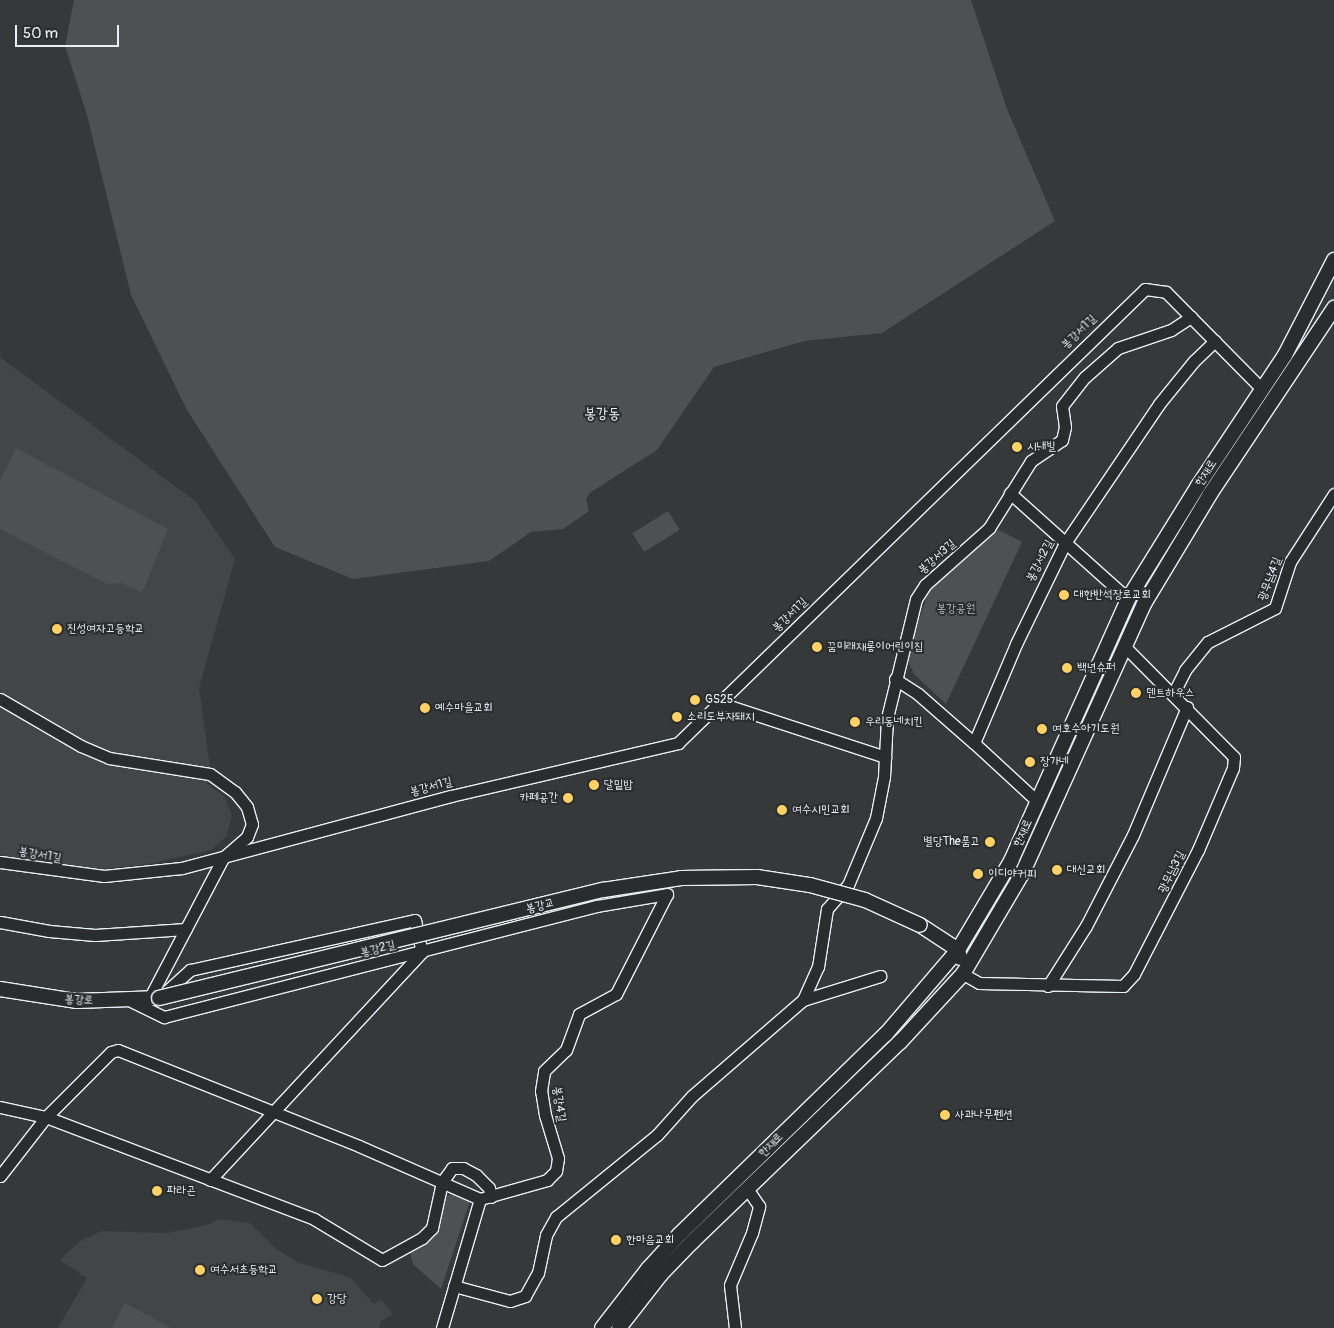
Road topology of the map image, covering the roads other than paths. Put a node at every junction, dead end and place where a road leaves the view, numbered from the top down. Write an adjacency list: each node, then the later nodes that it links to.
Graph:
1 (1334, 260): 5 (street, 한재로)
2 (1334, 308): 10 (street, 한재로)
3 (1191, 317): 4 (street, 봉강서1길); 6 (street, 봉강서3길); 14 (street, 봉강서1길)
4 (1215, 341): 5 (street, 봉강서1길); 8 (street, 봉강서2길)
5 (1262, 389): 9 (street, 한재로)
6 (1010, 493): 8 (street); 11 (street, 봉강서3길)
7 (1334, 494): 12 (street, 광무남4길)
8 (1065, 542): 9 (street); 16 (street, 봉강서2길)
9 (1128, 599): 18 (street, 한재로)
10 (1124, 646): 12 (street, 광무남3길); 25 (street, 한재로)
11 (895, 679): 16 (street); 17 (street, 봉강서3길)
12 (1174, 694): 15 (street, 광무남3길)
13 (0, 699): 19 (street)
14 (720, 703): 17 (street); 19 (street, 봉강서1길)
15 (1187, 708): 27 (street); 27 (street, 광무남3길)
16 (974, 743): 18 (street)
17 (885, 757): 30 (street, 봉강서3길)
18 (1038, 802): 23 (street, 한재로)
19 (223, 858): 20 (street, 봉강서1길); 22 (street)
20 (0, 862)
21 (0, 922): 22 (street)
22 (186, 928): 29 (street)
23 (958, 950): 25 (street); 29 (street, 봉강교, bridge); 42 (street, 한재로)
24 (422, 952): 29 (street); 31 (street, 봉강2길); 33 (street, 봉강2길); 39 (street, 봉강4길)
25 (962, 974): 27 (street, 광무남3길); 38 (street, 한재로)
26 (880, 976): 30 (street)
27 (1048, 986)
28 (0, 989): 31 (street, 봉강로)
29 (154, 998): 31 (street, 봉강로)
30 (803, 1000): 40 (street)
31 (131, 1001)
32 (0, 1106): 34 (street)
33 (274, 1113): 34 (street); 36 (street, 봉강2길); 37 (street)
34 (46, 1117): 35 (street); 36 (street)
35 (0, 1176)
36 (210, 1180): 37 (street)
37 (442, 1182): 39 (street); 39 (street)
38 (747, 1188): 43 (street, 한재로); 44 (street)
39 (485, 1198): 40 (street)
40 (454, 1286): 41 (street)
41 (442, 1328)
42 (602, 1328)
43 (619, 1328)
44 (735, 1328)

